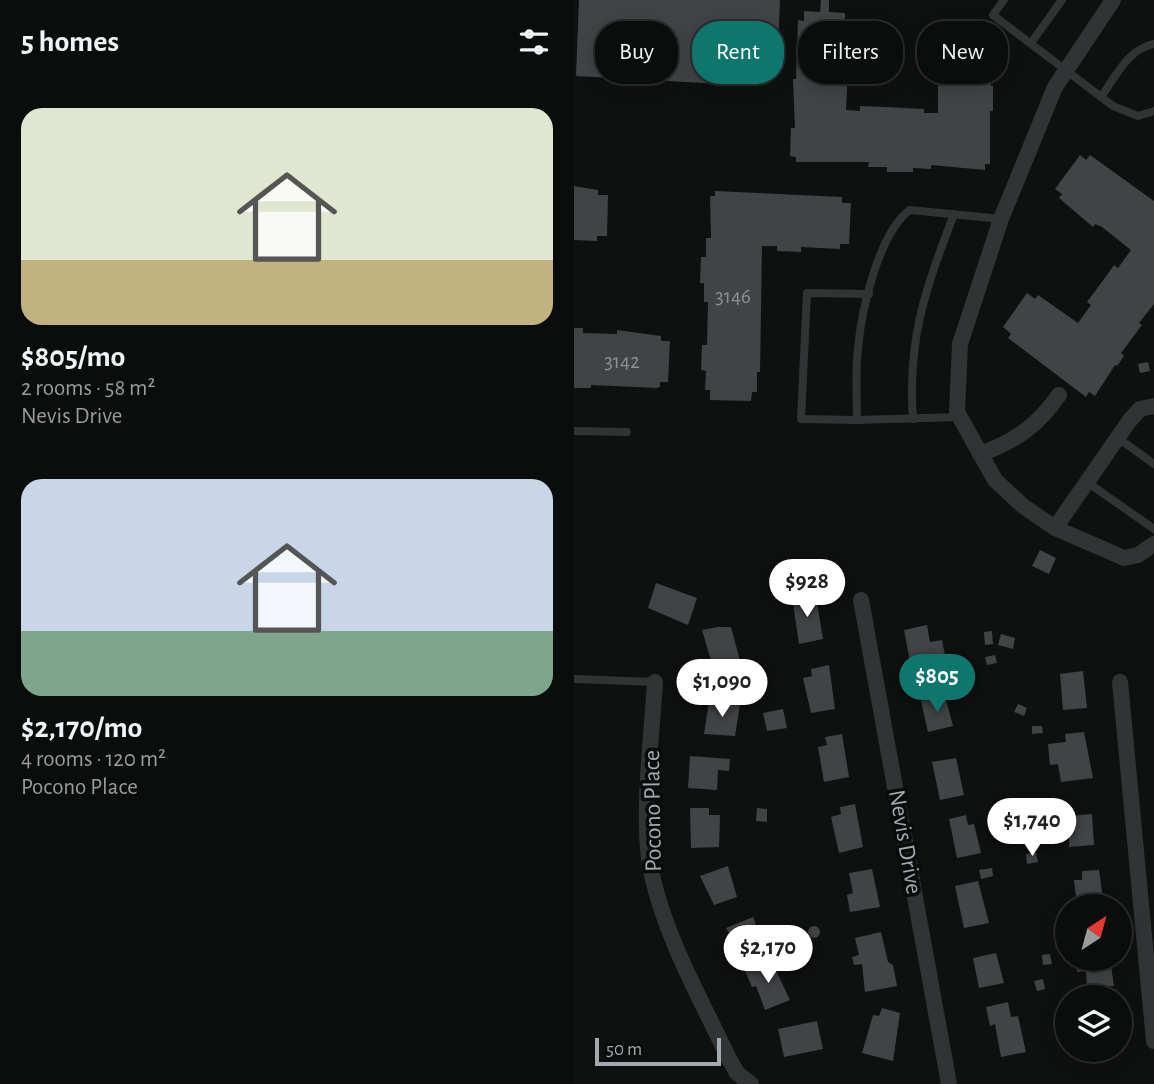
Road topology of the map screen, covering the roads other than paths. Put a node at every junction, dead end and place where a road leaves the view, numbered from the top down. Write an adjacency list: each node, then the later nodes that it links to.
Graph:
1 (1004, 0): 4 (lane)
2 (1062, 0): 4 (lane)
3 (1113, 0): 6 (street)
4 (1031, 43): 6 (lane)
5 (1154, 44): 7 (lane)
6 (1065, 69): 7 (lane); 10 (street)
7 (1101, 97): 8 (lane)
8 (1154, 111)
9 (954, 214): 10 (lane); 11 (lane); 15 (lane)
10 (1000, 219): 14 (street)
11 (869, 294): 16 (lane); 16 (lane)
12 (1059, 395): 20 (street)
13 (1154, 406): 19 (street)
14 (960, 417): 15 (lane); 20 (street)
15 (913, 419): 16 (lane)
16 (857, 420)
17 (574, 430): 18 (lane)
18 (627, 432)
19 (1118, 438): 21 (lane); 22 (street)
20 (979, 454): 23 (street)
21 (1154, 464)
22 (1087, 482): 23 (street); 24 (lane)
23 (1055, 528): 25 (street)
24 (1154, 529)
25 (1154, 544)
26 (861, 600): 32 (street, Nevis Drive)
27 (574, 679): 28 (lane)
28 (655, 682): 31 (street, Pocono Place)
29 (1120, 682): 30 (street)
30 (1154, 1041)
31 (751, 1084)
32 (950, 1084)

